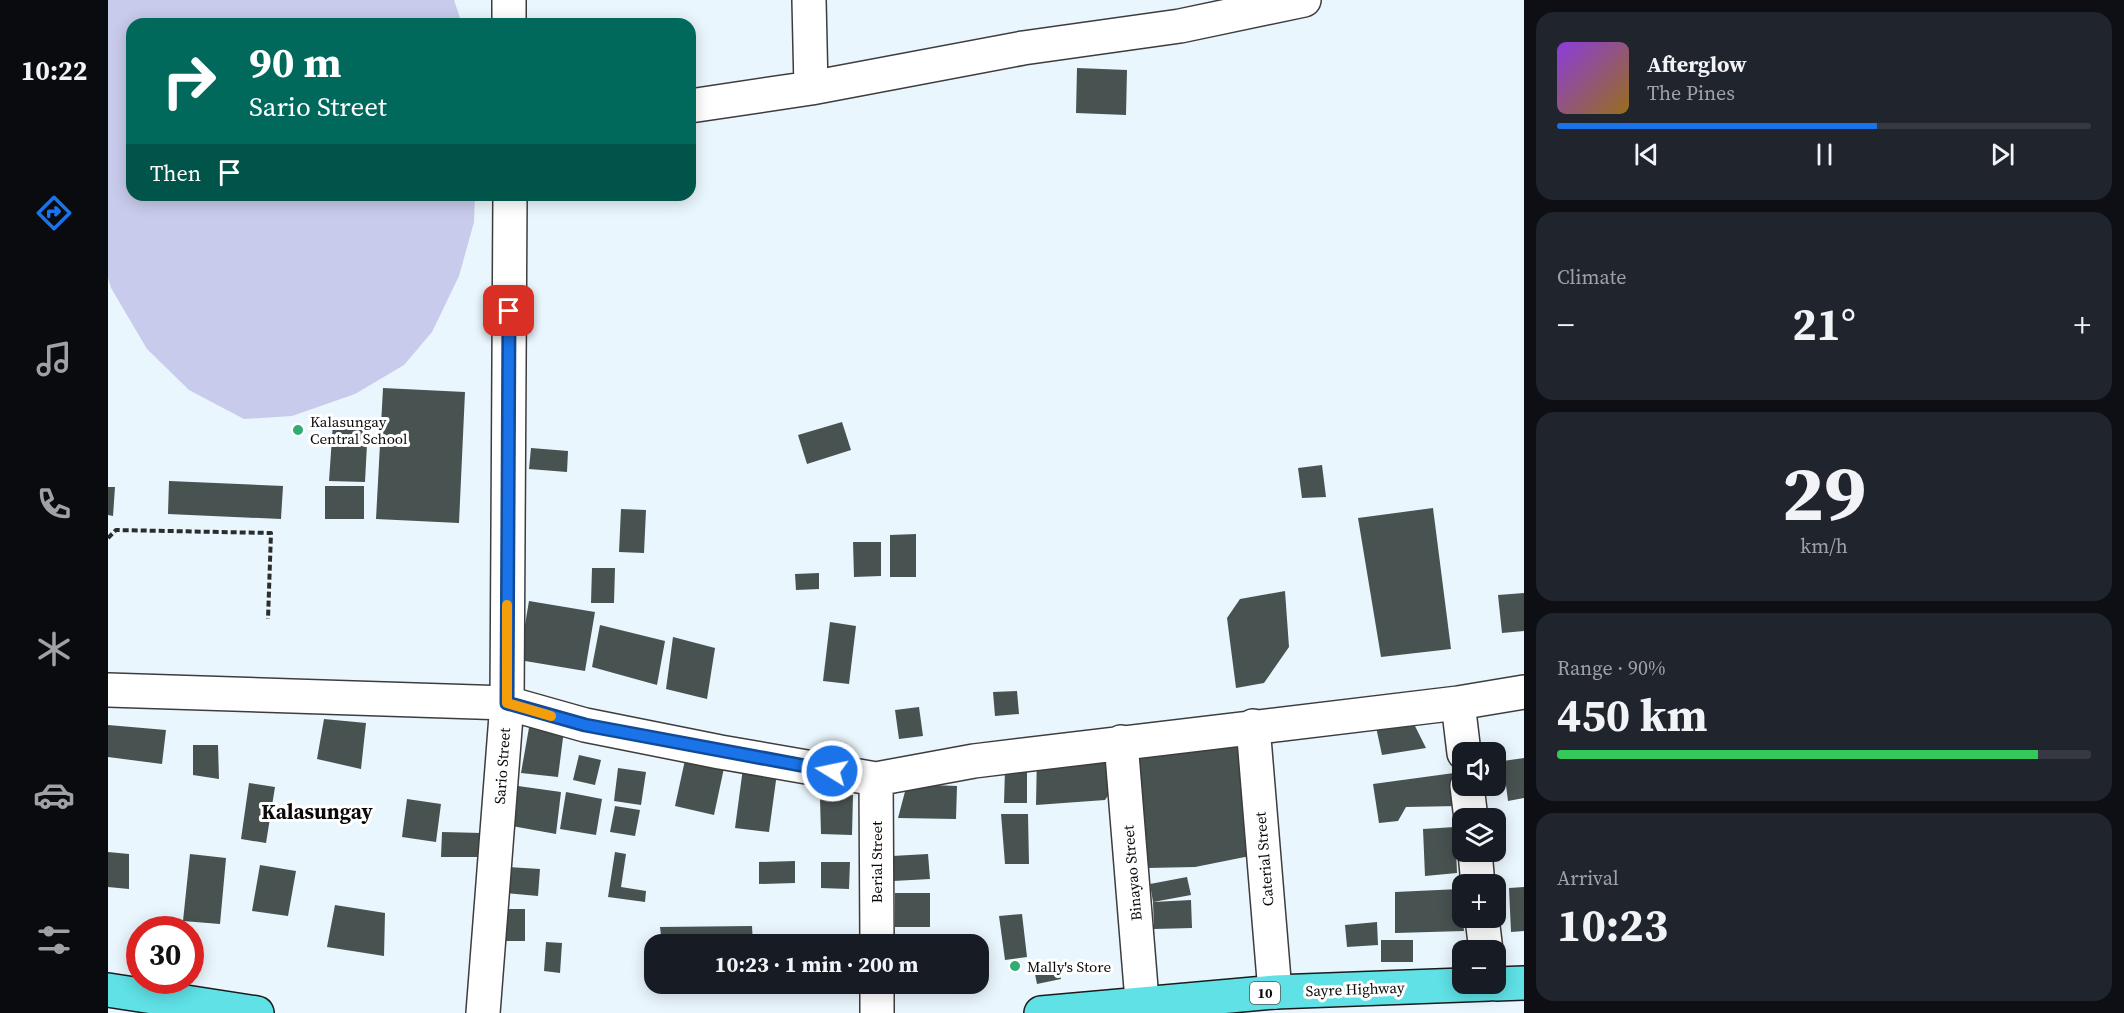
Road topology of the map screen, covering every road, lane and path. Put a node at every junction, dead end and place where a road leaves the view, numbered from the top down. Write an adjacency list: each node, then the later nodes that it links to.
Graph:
1 (509, 0): 4 (street)
2 (809, 0): 5 (street)
3 (1304, 0): 5 (street)
4 (509, 18)
5 (811, 88): 6 (street)
6 (696, 105)
7 (510, 201): 14 (street, Sario Street)
8 (108, 530): 9 (path)
9 (116, 530): 10 (path); 11 (path)
10 (108, 538)
11 (268, 619)
12 (108, 690): 14 (street)
13 (1524, 692): 15 (street)
14 (507, 703): 19 (street); 29 (street, Sario Street)
15 (1458, 703): 16 (street); 18 (street)
16 (1253, 726): 17 (street); 25 (street, Caterial Street)
17 (1121, 742): 19 (street); 27 (street, Binayao Street)
18 (1463, 742)
19 (876, 779): 20 (street, Berial Street)
20 (876, 934)
21 (1524, 982): 22 (highway)
22 (1506, 983)
23 (1452, 985): 25 (highway, Sayre Highway / 10)
24 (108, 990): 28 (highway)
25 (1275, 992): 27 (highway, Sayre Highway / 10)
26 (877, 994): 30 (street)
27 (1143, 1009): 31 (highway, Sayre Highway / 10)
28 (257, 1013)
29 (483, 1013)
30 (877, 1013)
31 (1041, 1013)

